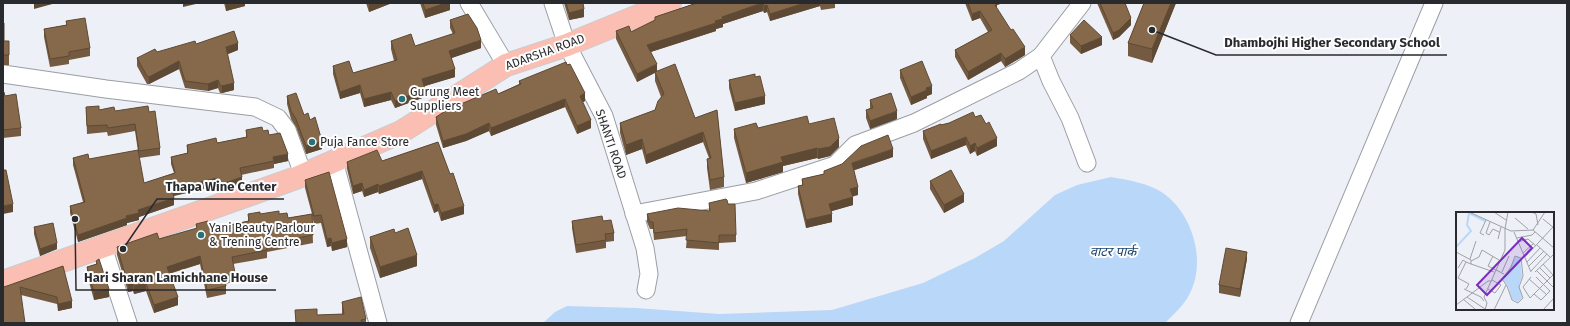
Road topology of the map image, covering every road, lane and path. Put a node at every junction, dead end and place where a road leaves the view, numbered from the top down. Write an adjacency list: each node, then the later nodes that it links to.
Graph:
1 (469, 3): 8 (street)
2 (553, 3): 6 (street, SHANTI ROAD)
3 (670, 3): 6 (main road, ADARSHA ROAD)
4 (1082, 3): 7 (street)
5 (1434, 3): 19 (street)
6 (567, 45): 8 (main road, ADARSHA ROAD); 13 (street, SHANTI ROAD)
7 (1041, 56): 11 (street); 13 (street)
8 (506, 65): 10 (main road, ADARSHA ROAD)
9 (3, 74): 12 (street)
10 (334, 161): 12 (main road, ADARSHA ROAD); 18 (street)
11 (1087, 163)
12 (303, 174): 14 (main road, ADARSHA ROAD)
13 (634, 214): 16 (street, SHANTI ROAD)
14 (103, 247): 15 (main road, ADARSHA ROAD); 17 (street)
15 (3, 282)
16 (646, 290)
17 (128, 323)
18 (378, 323)
19 (1299, 323)

